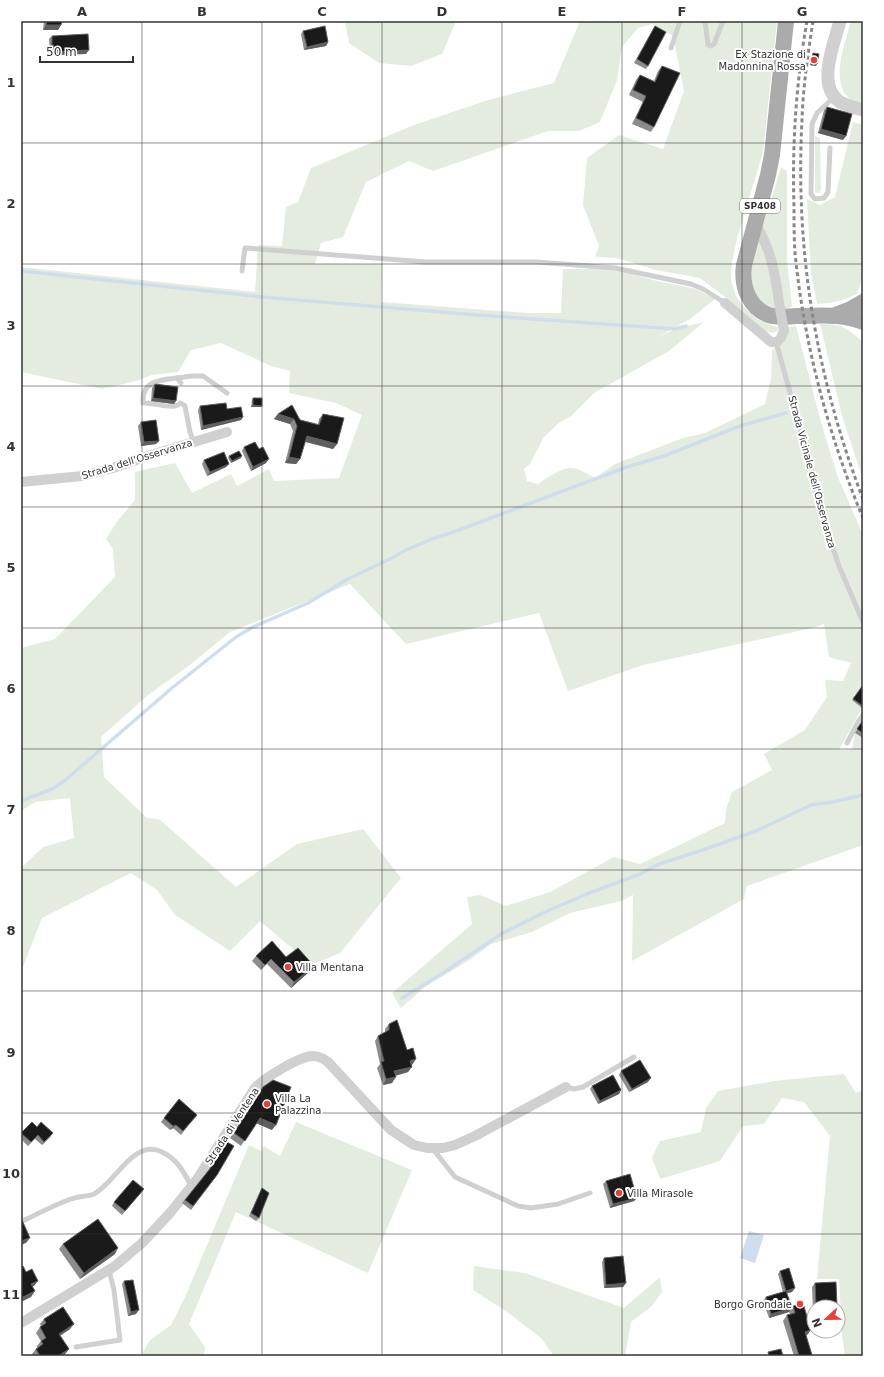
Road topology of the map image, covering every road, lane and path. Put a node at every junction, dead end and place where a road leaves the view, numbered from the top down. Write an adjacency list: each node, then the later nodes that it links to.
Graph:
1 (680, 21): 6 (lane)
2 (705, 21): 3 (lane)
3 (723, 21)
4 (786, 21): 10 (main road, SP408)
5 (840, 21): 7 (street)
6 (672, 48)
7 (834, 97): 8 (street); 9 (lane)
8 (863, 110)
9 (830, 148)
10 (755, 223): 14 (main road, SP408); 16 (street, bridge)
11 (242, 271): 13 (lane)
12 (863, 302): 14 (main road)
13 (725, 303): 16 (street)
14 (833, 316): 15 (main road)
15 (863, 322)
16 (776, 342): 23 (lane, Strada Vicinale dell'Osservanza)
17 (177, 378): 18 (lane); 19 (lane); 21 (lane)
18 (181, 384)
19 (227, 393)
20 (227, 432): 21 (street, Strada dell'Osservanza)
21 (194, 442): 22 (street, Strada dell'Osservanza)
22 (21, 482)
23 (863, 622)
24 (863, 715): 25 (lane)
25 (847, 743)
26 (634, 1057): 27 (lane)
27 (566, 1087): 28 (street, Strada di Ventena)
28 (433, 1149): 29 (street, Strada di Ventena); 30 (lane)
29 (191, 1186): 31 (lane); 32 (street, Strada di Ventena)
30 (590, 1193)
31 (21, 1222)
32 (109, 1270): 33 (street, Strada di Ventena); 34 (lane)
33 (21, 1323)
34 (76, 1347)

